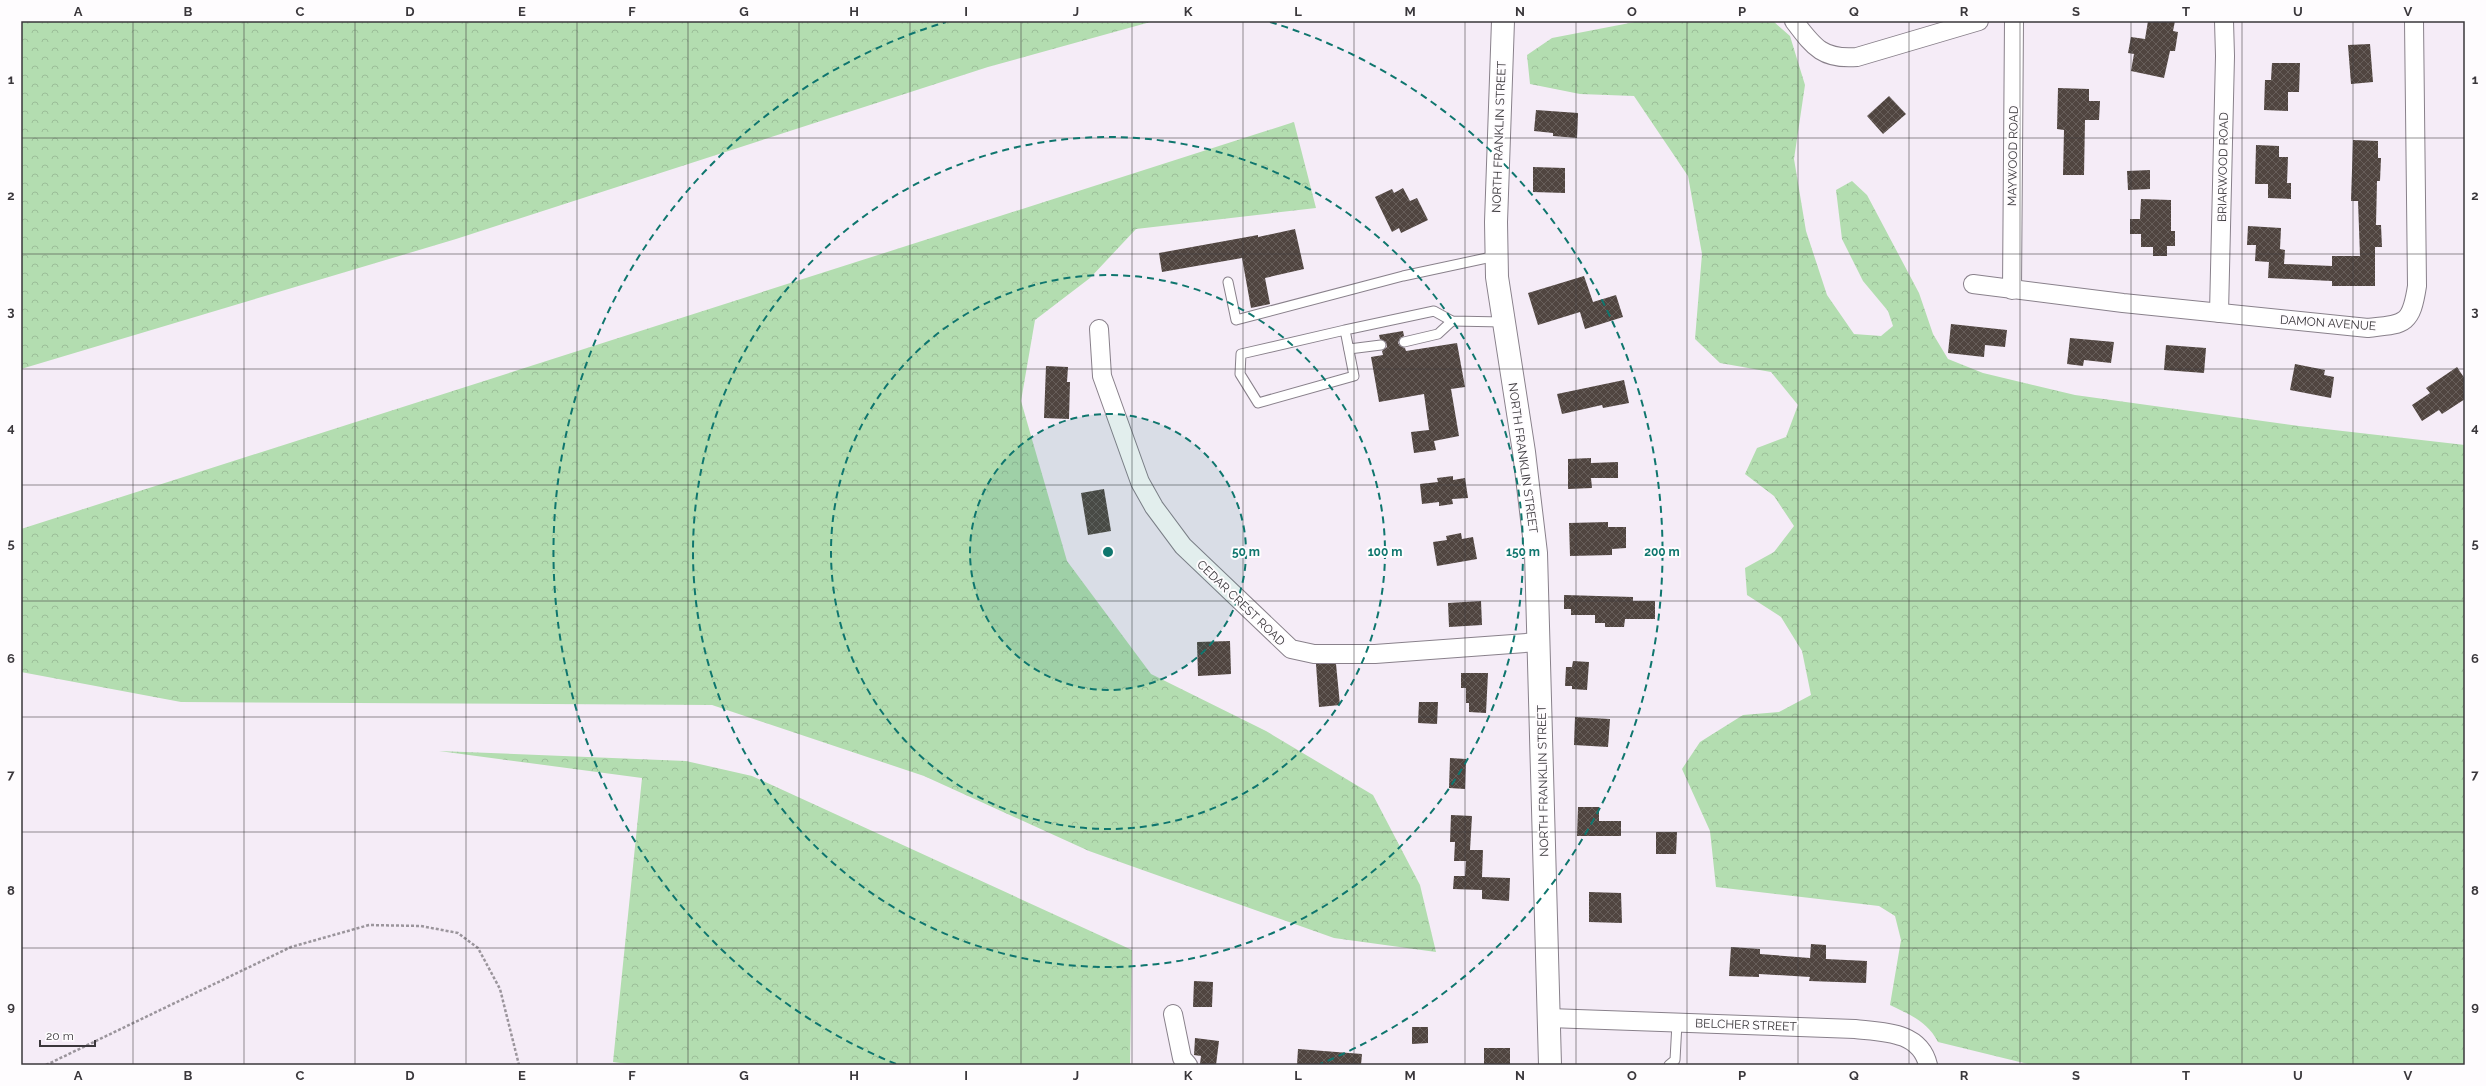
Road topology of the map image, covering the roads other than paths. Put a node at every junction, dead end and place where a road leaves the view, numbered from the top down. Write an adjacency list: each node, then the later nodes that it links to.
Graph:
1 (1503, 21): 7 (main road, NORTH FRANKLIN STREET)
2 (1794, 21): 3 (street)
3 (1979, 21)
4 (2014, 21): 10 (street, MAYWOOD ROAD)
5 (2224, 21): 11 (street, BRIARWOOD ROAD)
6 (2414, 21): 11 (street, DAMON AVENUE)
7 (1496, 256): 8 (lane); 13 (main road, NORTH FRANKLIN STREET)
8 (1228, 282)
9 (1973, 284): 10 (street, DAMON AVENUE)
10 (2012, 290): 11 (street, DAMON AVENUE)
11 (2219, 313)
12 (1452, 321): 13 (lane); 15 (lane); 16 (lane)
13 (1503, 322): 19 (main road, NORTH FRANKLIN STREET)
14 (1099, 329): 19 (street, CEDAR CREST ROAD)
15 (1345, 330): 18 (lane); 18 (lane)
16 (1404, 342)
17 (1381, 345): 18 (lane)
18 (1348, 348)
19 (1539, 642): 21 (main road, NORTH FRANKLIN STREET)
20 (1172, 1014): 23 (street)
21 (1549, 1018): 22 (street, BELCHER STREET); 24 (main road, NORTH FRANKLIN STREET)
22 (1677, 1023): 25 (lane); 26 (street, BELCHER STREET)
23 (1188, 1065)
24 (1550, 1065)
25 (1669, 1065)
26 (1928, 1065)

